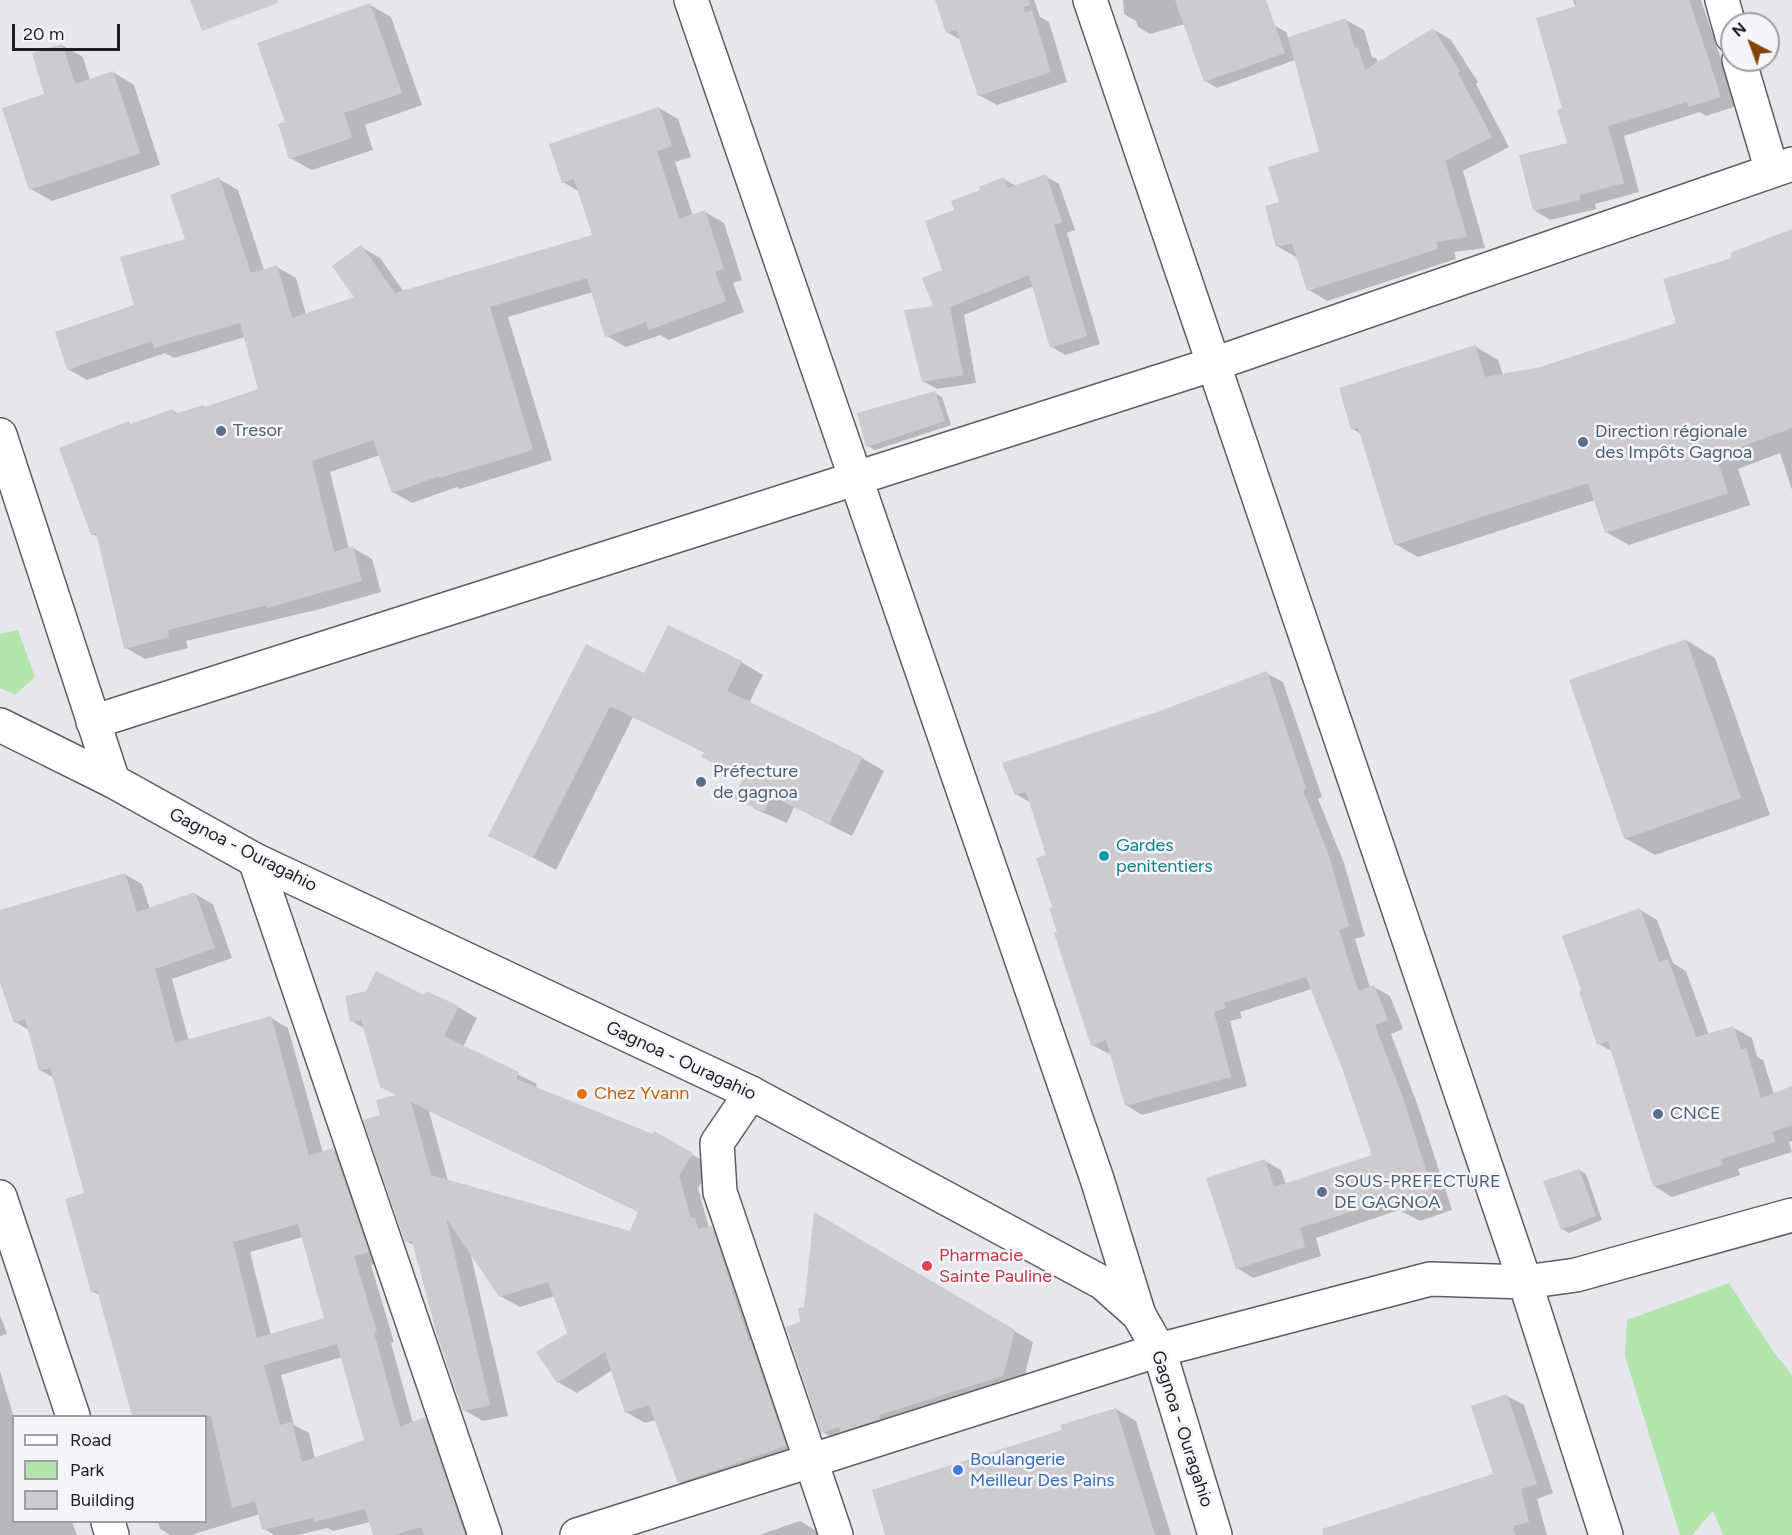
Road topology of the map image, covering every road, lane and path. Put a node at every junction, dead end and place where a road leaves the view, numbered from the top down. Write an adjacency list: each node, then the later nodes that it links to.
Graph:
1 (691, 0): 7 (street)
2 (1090, 0): 5 (street)
3 (1744, 72): 4 (street)
4 (1782, 168): 5 (street)
5 (1214, 364): 7 (street); 15 (street)
6 (0, 435): 8 (street)
7 (857, 478): 8 (street); 16 (street)
8 (93, 722): 10 (street)
9 (0, 725): 10 (street, Gagnoa - Ouragahio)
10 (113, 781): 11 (street, Gagnoa - Ouragahio)
11 (255, 860): 12 (street, Gagnoa - Ouragahio); 20 (street)
12 (751, 1093): 16 (street, Gagnoa - Ouragahio); 19 (street)
13 (0, 1197): 18 (street)
14 (1792, 1215): 15 (street)
15 (1525, 1282): 17 (street); 24 (street)
16 (1139, 1315): 17 (street, Gagnoa - Ouragahio)
17 (1159, 1350): 19 (street); 23 (street, Gagnoa - Ouragahio)
18 (73, 1415)
19 (811, 1461): 21 (street); 22 (street)
20 (485, 1535)
21 (577, 1535)
22 (836, 1535)
23 (1215, 1535)
24 (1606, 1535)

